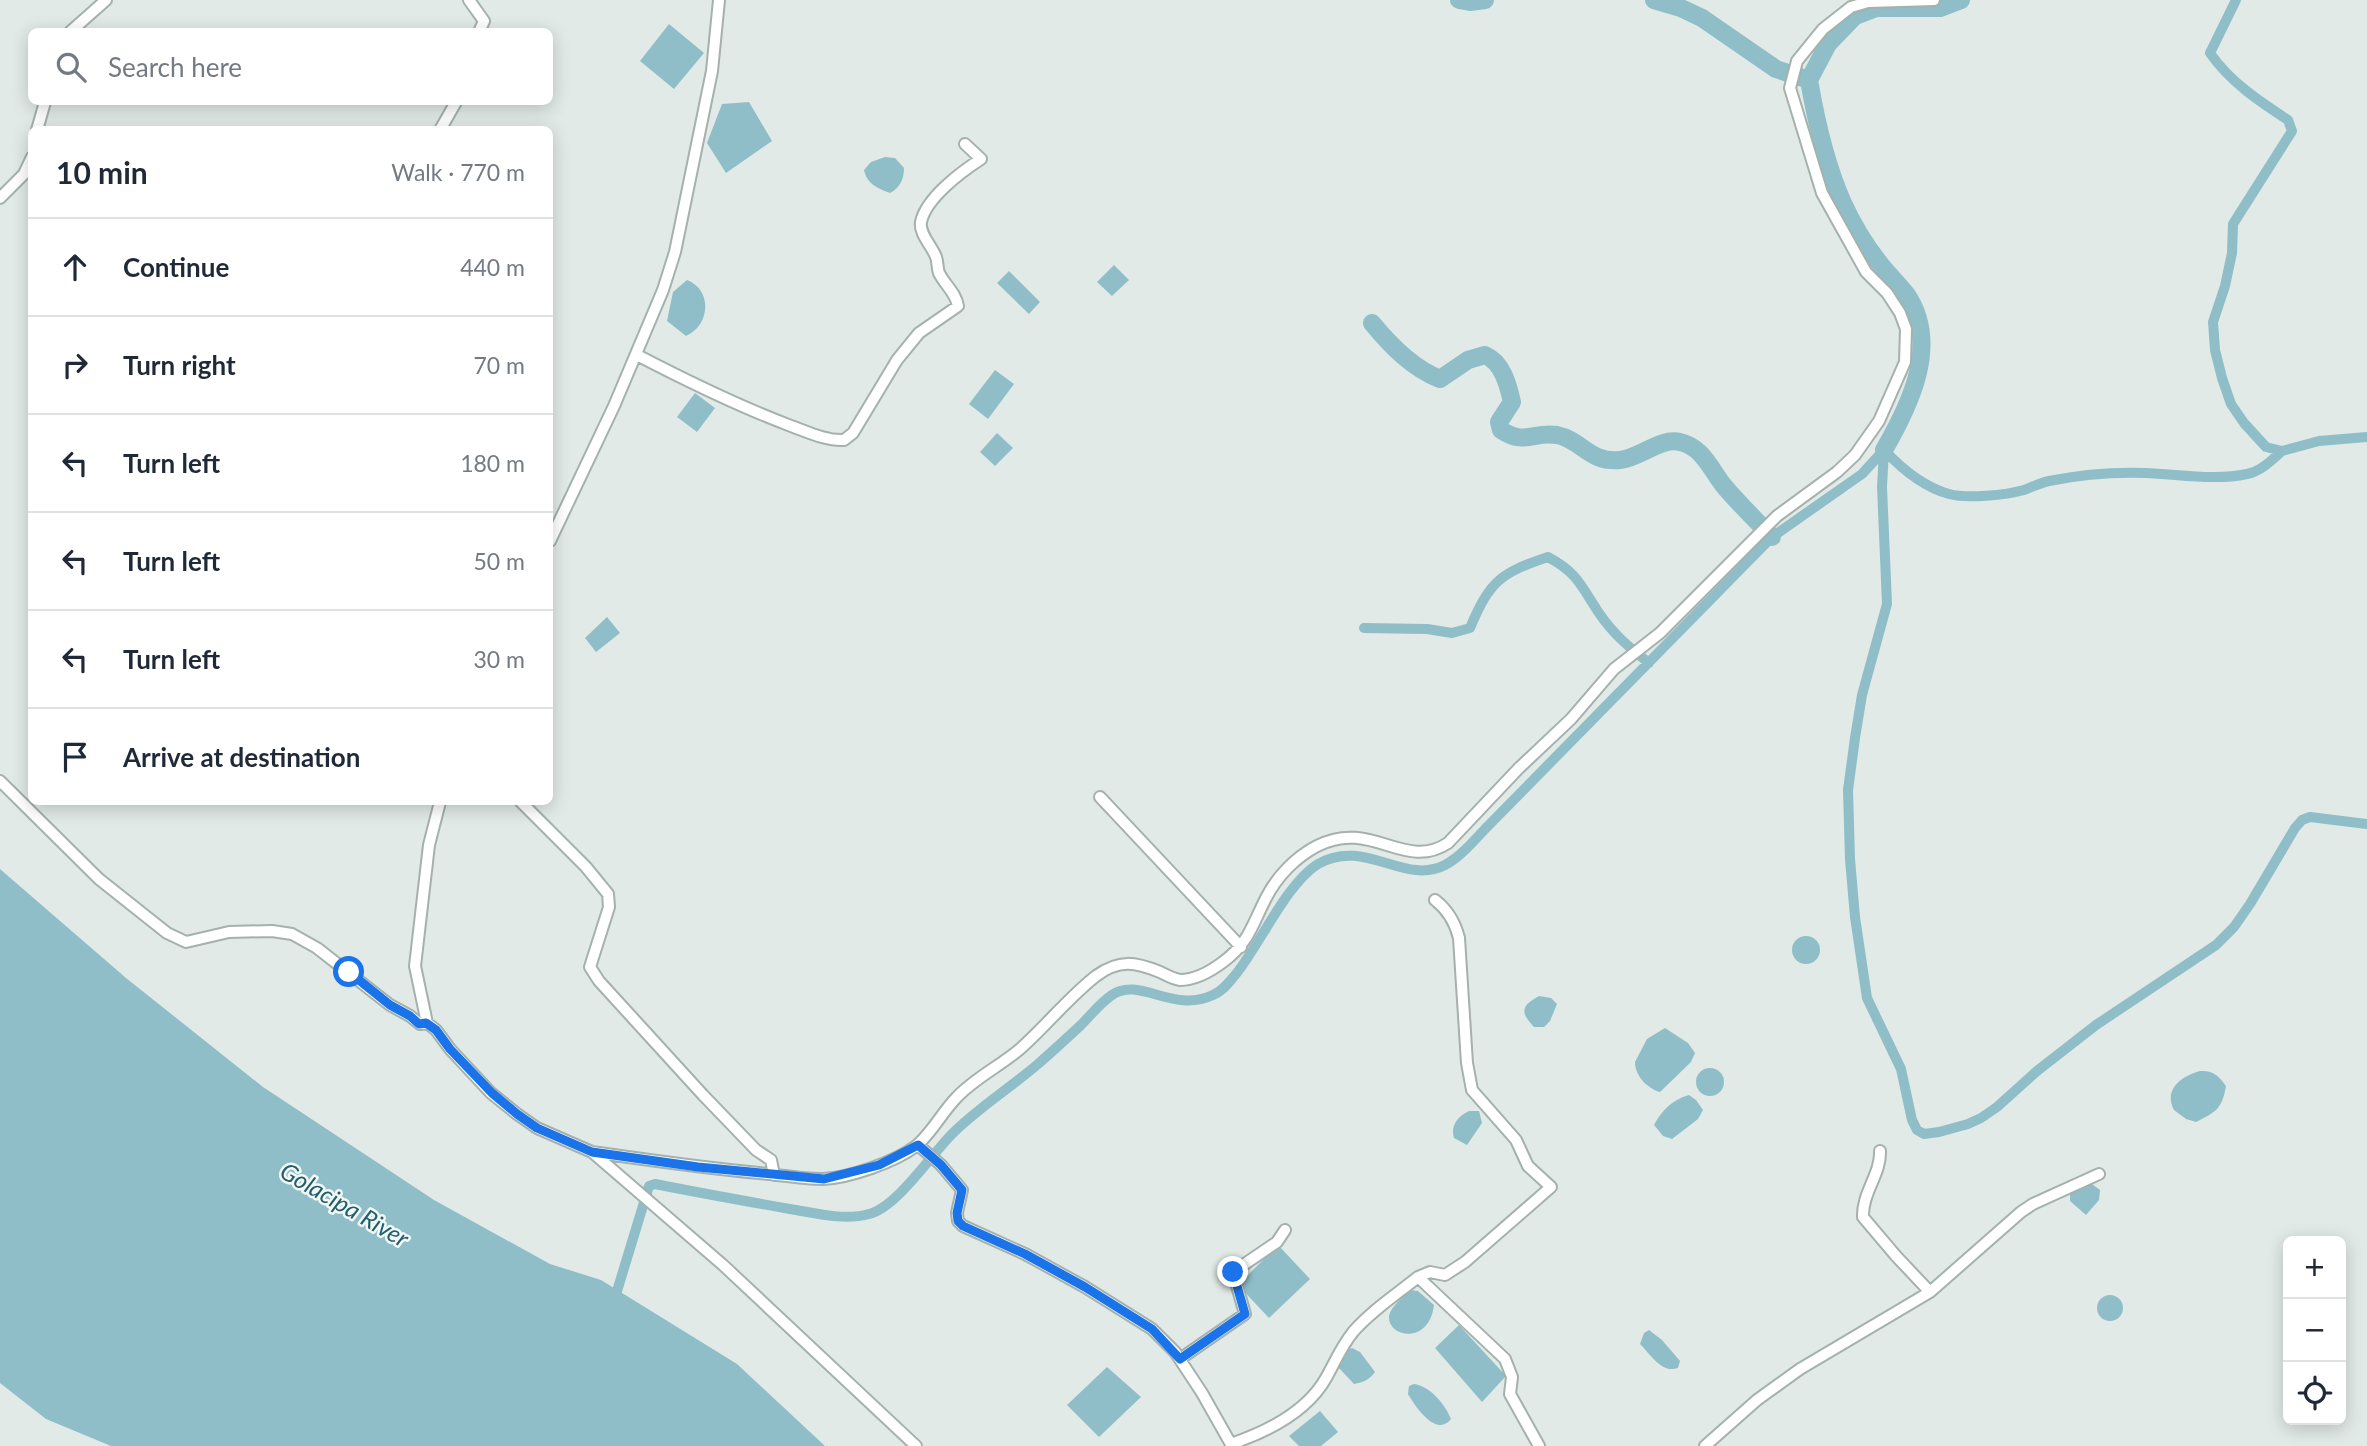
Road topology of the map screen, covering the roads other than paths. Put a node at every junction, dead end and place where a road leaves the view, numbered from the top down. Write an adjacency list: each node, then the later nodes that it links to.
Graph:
1 (106, 0): 5 (street)
2 (469, 0): 6 (street)
3 (719, 0): 14 (street)
4 (1934, 0): 21 (street)
5 (74, 28)
6 (481, 28)
7 (44, 105): 9 (street)
8 (454, 105): 10 (street)
9 (38, 126)
10 (442, 126)
11 (965, 144): 14 (street)
12 (28, 166): 13 (street)
13 (0, 198)
14 (637, 355): 15 (street)
15 (553, 535)
16 (0, 780): 22 (street)
17 (1100, 797): 21 (street)
18 (439, 805): 22 (street)
19 (524, 805): 26 (street)
20 (1435, 900): 29 (street)
21 (1241, 947): 23 (street)
22 (426, 1023): 25 (street)
23 (918, 1145): 26 (street); 31 (street)
24 (1880, 1151): 30 (street)
25 (592, 1152): 26 (street); 33 (street)
26 (774, 1174)
27 (2099, 1174): 30 (street)
28 (1285, 1230): 31 (street)
29 (1418, 1277): 32 (street); 34 (street)
30 (1930, 1292): 35 (street)
31 (1180, 1359): 32 (street)
32 (1231, 1445)
33 (916, 1446)
34 (1539, 1446)
35 (1704, 1446)

